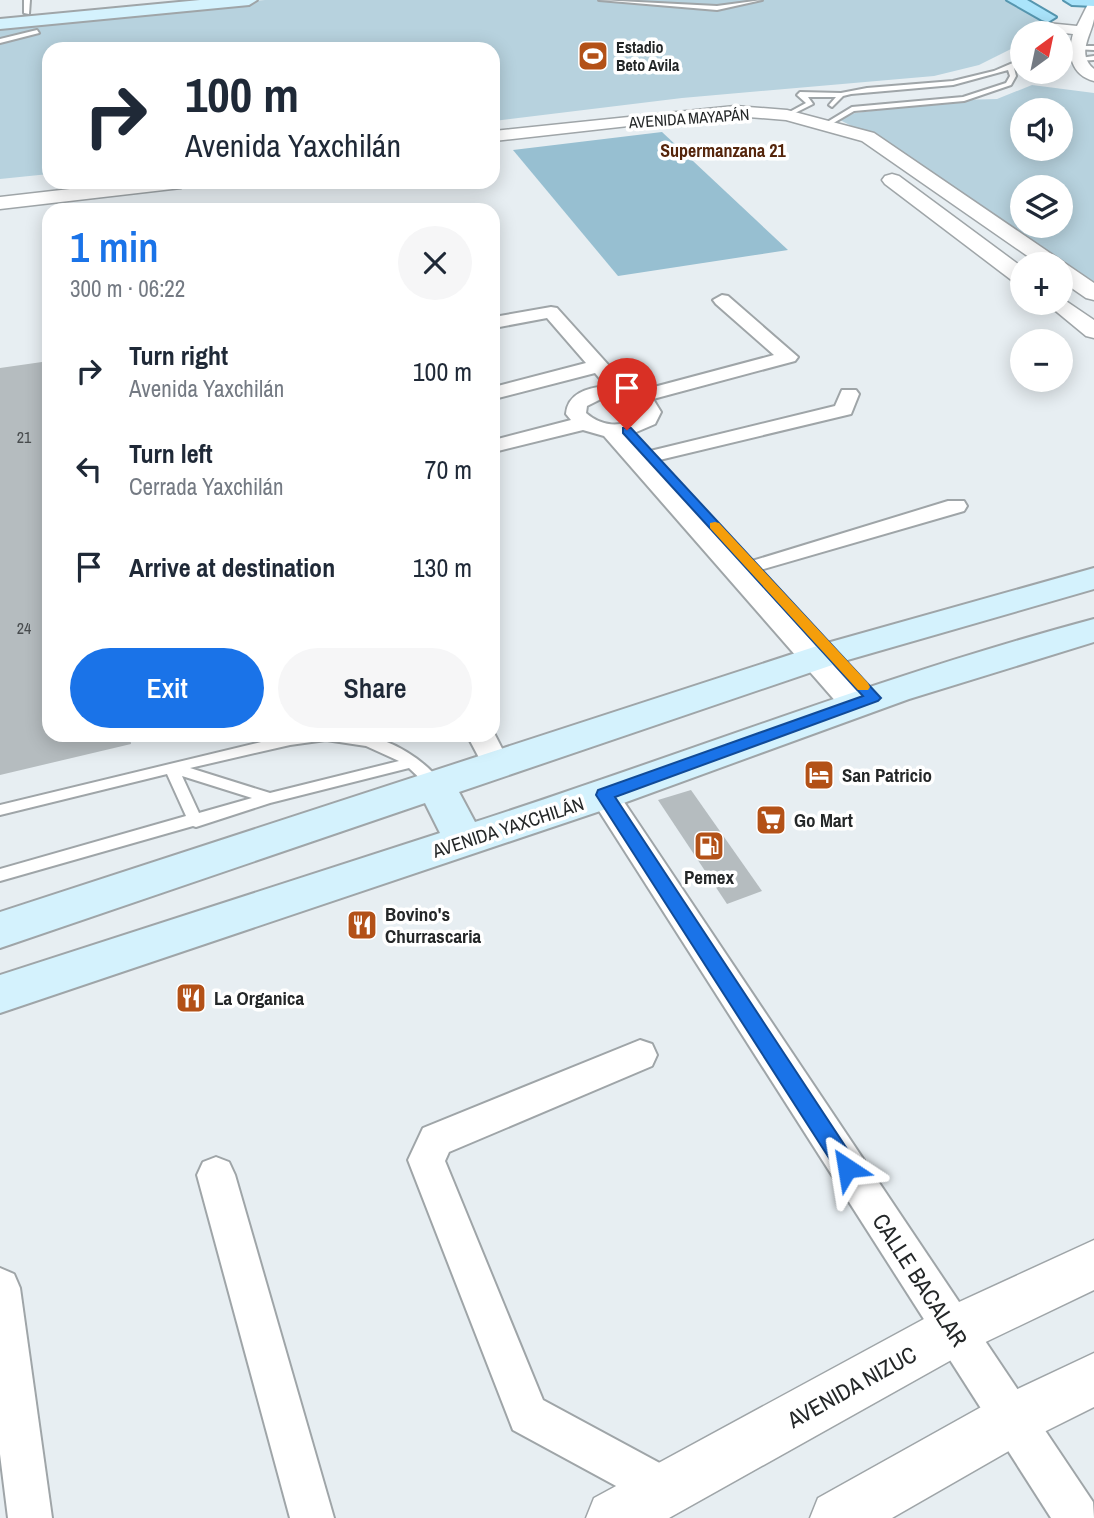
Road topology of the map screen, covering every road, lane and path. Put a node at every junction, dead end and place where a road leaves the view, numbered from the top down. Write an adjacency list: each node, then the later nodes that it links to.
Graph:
1 (171, 0): 9 (main road)
2 (249, 0): 13 (main road)
3 (602, 0): 4 (lane)
4 (759, 0)
5 (1015, 0): 11 (main road)
6 (1051, 0): 12 (street)
7 (1072, 0): 8 (main road)
8 (1094, 3): 15 (street)
9 (27, 7): 10 (main road)
10 (0, 16)
11 (1041, 21)
12 (1048, 21)
13 (0, 24)
14 (1073, 30): 15 (street)
15 (1082, 31): 19 (street)
16 (0, 34): 17 (lane)
17 (0, 41)
18 (1094, 48): 19 (lane)
19 (1076, 54): 21 (street)
20 (1010, 68): 27 (lane)
21 (1092, 70)
22 (1073, 81): 25 (street)
23 (1010, 82): 30 (lane)
24 (800, 86): 26 (lane)
25 (1094, 90)
26 (800, 94): 27 (lane); 28 (lane)
27 (841, 95): 29 (lane)
28 (811, 103): 29 (lane); 31 (lane)
29 (832, 104): 30 (lane)
30 (847, 110): 32 (lane)
31 (787, 115): 32 (street, AVENIDA MAYAPÁN); 33 (street, AVENIDA MAYAPÁN)
32 (828, 124): 41 (street, AVENIDA MAYAPÁN)
33 (500, 135)
34 (500, 145): 35 (street, AVENIDA MAYAPÁN)
35 (846, 150)
36 (875, 168): 42 (street)
37 (42, 187): 39 (street)
38 (121, 189): 40 (street)
39 (0, 192)
40 (0, 203)
41 (1036, 252)
42 (1010, 268)
43 (1073, 279): 44 (street)
44 (1091, 291): 45 (street)
45 (1073, 293)
46 (722, 300): 53 (street)
47 (1073, 315): 49 (street)
48 (500, 320): 50 (street)
49 (1094, 331)
50 (599, 366): 51 (street); 53 (street)
51 (500, 391)
52 (849, 394): 57 (street)
53 (630, 395): 54 (street); 55 (street)
54 (584, 423): 55 (street); 56 (street)
55 (619, 431): 57 (street); 62 (street)
56 (500, 444)
57 (651, 456): 59 (street)
58 (956, 506): 59 (street)
59 (752, 566): 62 (street)
60 (1094, 578): 62 (main road)
61 (1094, 631): 63 (main road, AVENIDA YAXCHILÁN)
62 (823, 656): 63 (street); 66 (main road)
63 (863, 701): 69 (main road, AVENIDA YAXCHILÁN)
64 (287, 742): 67 (lane)
65 (371, 742): 68 (lane)
66 (488, 749): 68 (main road)
67 (171, 767): 70 (lane); 71 (lane); 72 (lane)
68 (424, 773): 70 (lane); 73 (main road); 75 (main road)
69 (604, 795): 73 (main road, AVENIDA YAXCHILÁN); 81 (street, CALLE BACALAR)
70 (270, 798): 72 (lane)
71 (0, 810)
72 (197, 821): 74 (lane)
73 (465, 841): 76 (main road, AVENIDA YAXCHILÁN)
74 (0, 875)
75 (0, 930)
76 (0, 994)
77 (640, 1055): 84 (street)
78 (216, 1175): 86 (street)
79 (1094, 1264): 81 (street, AVENIDA NIZUC)
80 (0, 1288): 85 (street)
81 (953, 1331): 83 (street, CALLE BACALAR); 84 (street, AVENIDA NIZUC)
82 (1094, 1379): 83 (street)
83 (1011, 1420): 88 (street); 89 (street, CALLE BACALAR)
84 (664, 1490): 87 (street, AVENIDA NIZUC)
85 (30, 1518)
86 (312, 1518)
87 (614, 1518)
88 (838, 1518)
89 (1077, 1518)

